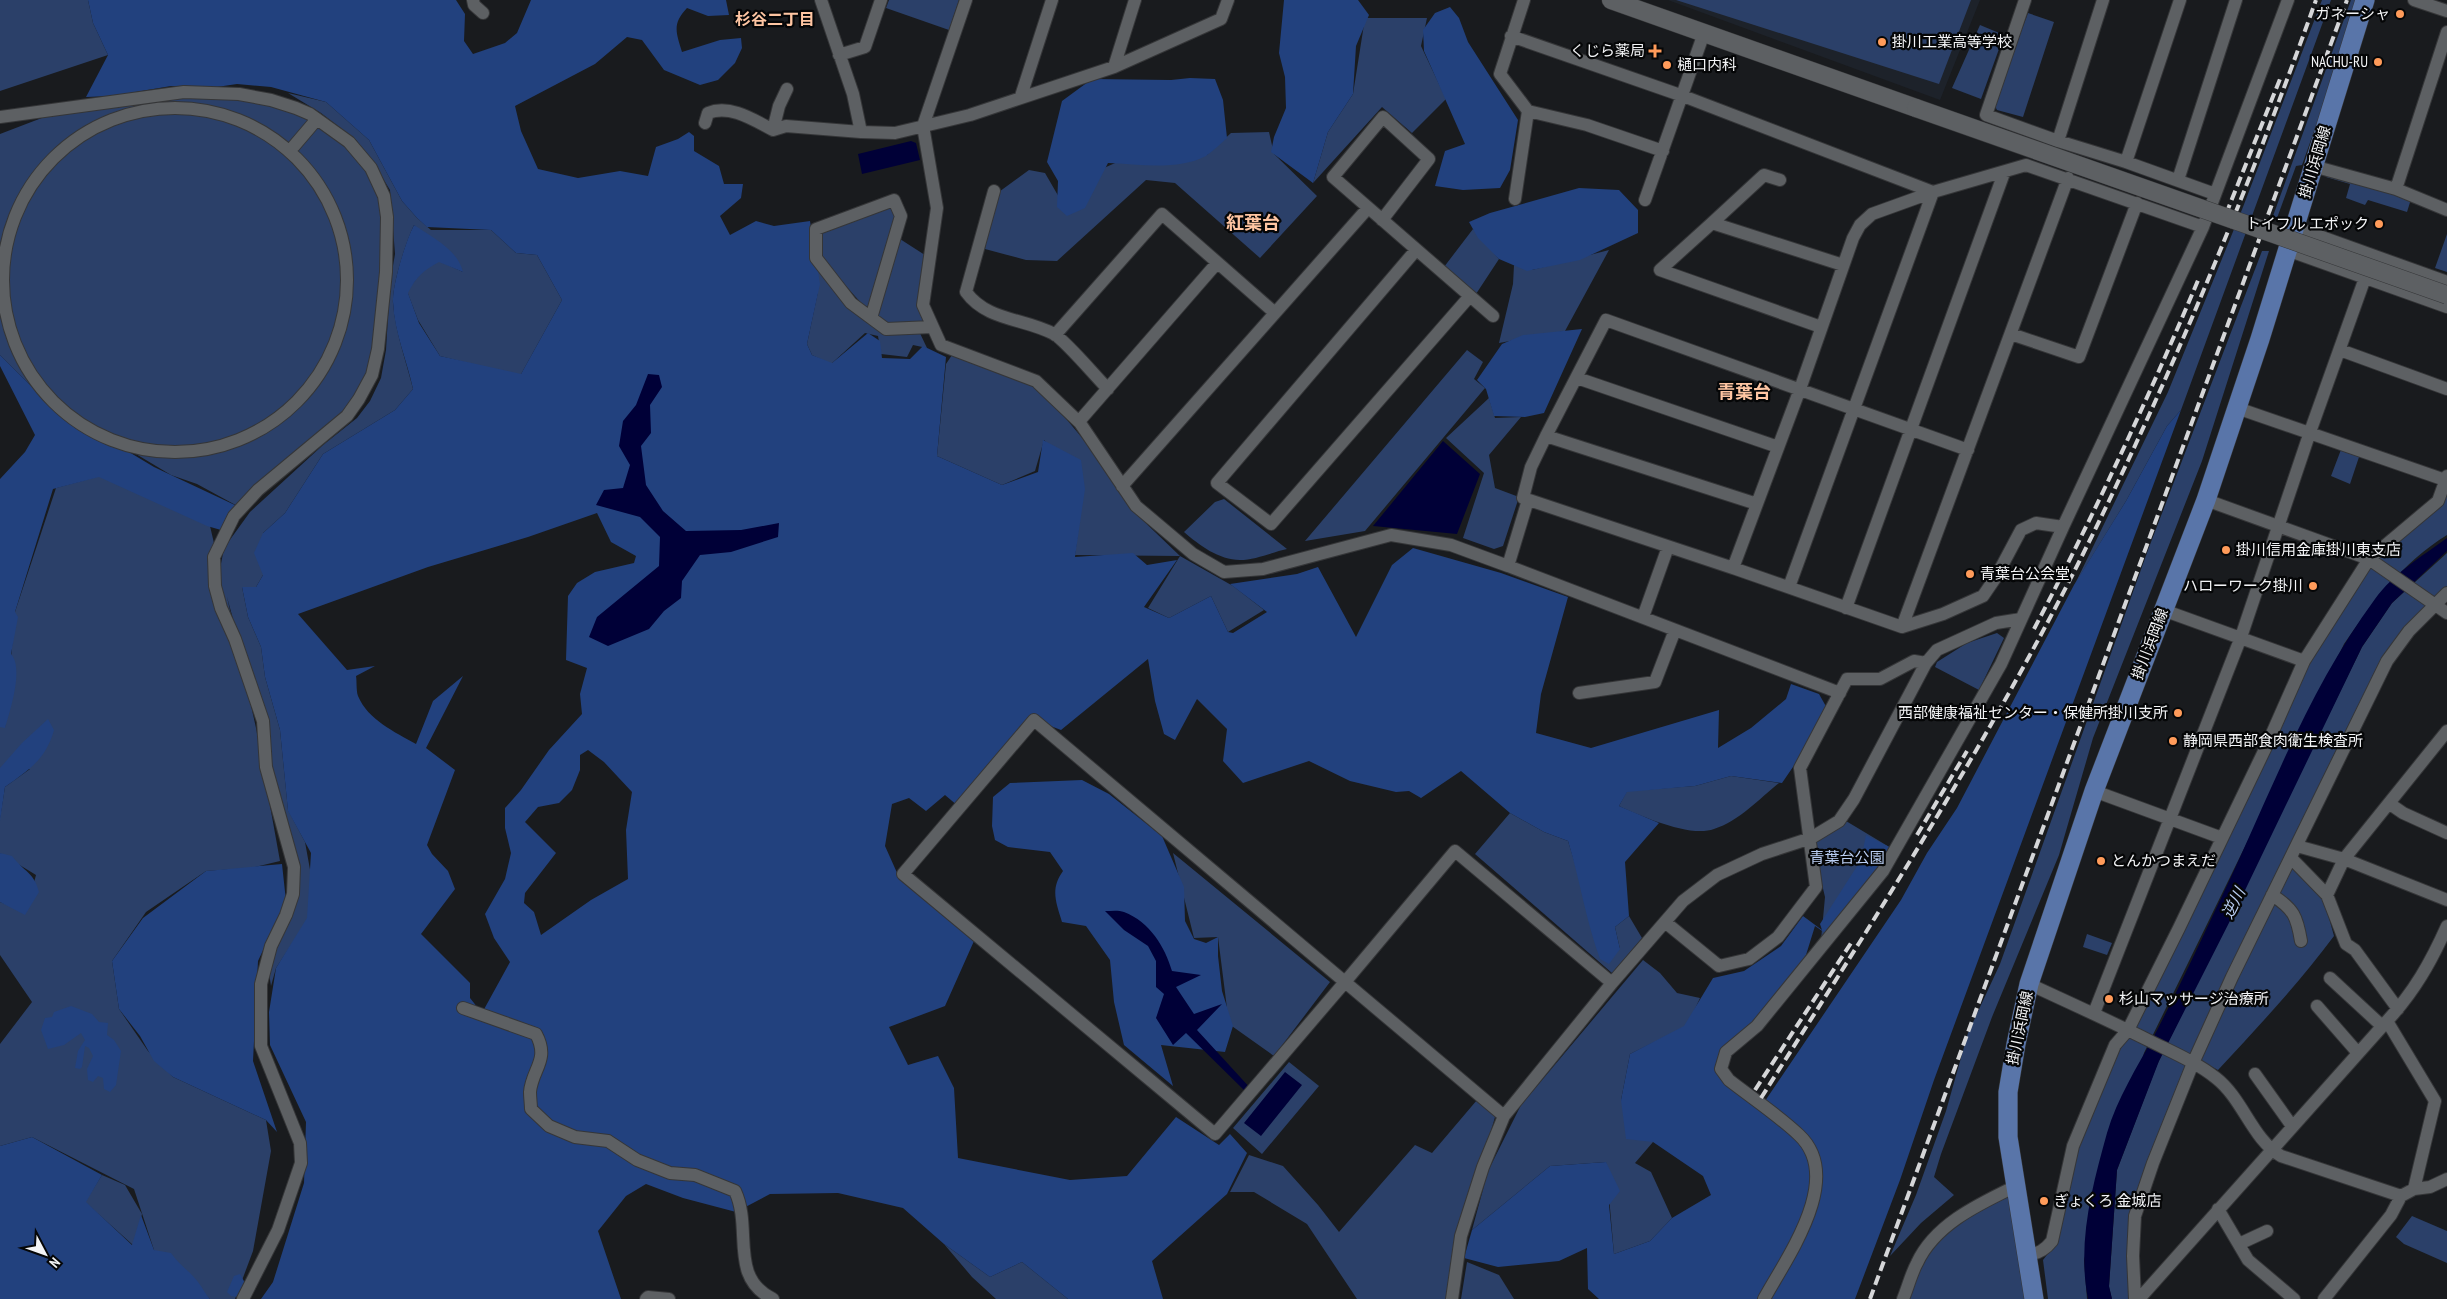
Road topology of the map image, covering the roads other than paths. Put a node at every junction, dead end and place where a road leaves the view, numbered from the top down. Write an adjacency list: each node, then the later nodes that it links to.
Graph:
1 (473, 0): 18 (street)
2 (821, 0): 22 (street)
3 (881, 0): 22 (street)
4 (966, 0): 31 (street)
5 (1052, 0): 25 (street)
6 (1135, 0): 23 (street)
7 (1228, 0): 23 (street)
8 (1524, 0): 21 (street)
9 (1611, 0): 20 (street)
10 (2024, 0): 34 (street)
11 (2103, 0): 34 (street)
12 (2180, 0): 37 (street)
13 (2236, 0): 42 (street)
14 (2288, 0): 46 (street)
15 (2365, 0): 38 (main road, 掛川浜岡線)
16 (2422, 1): 17 (street)
17 (2447, 11)
18 (483, 13)
19 (2447, 32): 43 (street)
20 (1704, 33): 26 (street); 62 (street, bridge)
21 (1511, 36): 26 (street); 27 (street)
22 (839, 55): 33 (street)
23 (1114, 66): 25 (street)
24 (787, 89): 32 (street)
25 (1021, 96): 31 (street)
26 (1683, 96): 36 (street); 45 (street)
27 (1528, 111): 36 (street); 47 (street)
28 (0, 117): 29 (street)
29 (317, 119): 35 (street); 151 (street)
30 (706, 123): 32 (street)
31 (923, 126): 33 (street); 68 (street)
32 (773, 130): 33 (street)
33 (861, 132)
34 (2058, 141): 37 (street)
35 (294, 146): 35 (street)
36 (1663, 151): 48 (street)
37 (2126, 162): 42 (street)
38 (2313, 166): 43 (street); 55 (main road, 掛川浜岡線)
39 (2004, 173): 40 (street); 45 (street); 80 (street)
40 (2068, 178): 49 (street); 71 (street)
41 (1780, 180): 53 (street)
42 (2178, 180): 46 (street)
43 (2396, 189): 51 (street)
44 (994, 191): 70 (street)
45 (1933, 192): 59 (street); 78 (street)
46 (2215, 194): 54 (street)
47 (1514, 199)
48 (1645, 200)
49 (2137, 203): 54 (street); 71 (street)
50 (1368, 208): 52 (street); 52 (street); 65 (street)
51 (2447, 210)
52 (1382, 220): 56 (street)
53 (1712, 223): 59 (street); 69 (street)
54 (2203, 227): 91 (street)
55 (2294, 227): 57 (main road, 掛川浜岡線); 61 (street)
56 (1416, 250): 63 (street); 63 (street)
57 (2287, 250): 60 (street); 77 (main road, 掛川浜岡線)
58 (1217, 263): 65 (street); 70 (street); 74 (street)
59 (1843, 265): 69 (street)
60 (2365, 278): 64 (street); 72 (street)
61 (2447, 282)
62 (2447, 295)
63 (1470, 296): 66 (street)
64 (2447, 307)
65 (1275, 313): 86 (street)
66 (1493, 316)
67 (871, 318): 67 (street); 68 (street)
68 (932, 326): 86 (street)
69 (1821, 327): 75 (street)
70 (1055, 334): 74 (street)
71 (2011, 334): 84 (street)
72 (2340, 350): 76 (street); 81 (street)
73 (1577, 378): 75 (street); 82 (street); 83 (street)
74 (1108, 389): 79 (street)
75 (1800, 389): 78 (street); 83 (street)
76 (2447, 389)
77 (2237, 408): 81 (street); 88 (main road, 掛川浜岡線)
78 (1855, 409): 80 (street); 96 (street)
79 (1082, 418)
80 (1912, 429): 84 (street); 99 (street)
81 (2310, 432): 85 (street); 90 (street)
82 (1546, 436): 87 (street); 89 (street)
83 (1778, 447): 89 (street)
84 (1968, 450): 104 (street)
85 (2446, 478): 93 (street)
86 (1122, 486): 94 (street)
87 (1528, 500): 92 (street); 94 (street)
88 (2206, 500): 90 (street); 100 (main road, 掛川浜岡線)
89 (1756, 504): 95 (street)
90 (2280, 526): 93 (street); 106 (street)
91 (2063, 527): 103 (street); 104 (street)
92 (1668, 547): 95 (street); 102 (street)
93 (2369, 559): 98 (street); 107 (street)
94 (1508, 566): 102 (street)
95 (1733, 568): 96 (street)
96 (1789, 587): 99 (street)
97 (2447, 593): 98 (street)
98 (2434, 604): 101 (street); 118 (street)
99 (1846, 608): 104 (street)
100 (2163, 610): 106 (street); 112 (main road, 掛川浜岡線)
101 (2447, 613)
102 (1643, 617): 105 (street)
103 (2020, 619): 108 (street); 156 (street)
104 (1902, 627)
105 (1675, 630): 109 (street); 110 (street)
106 (2241, 637): 107 (street); 114 (street)
107 (2304, 661): 117 (street)
108 (1926, 663): 110 (street); 116 (street)
109 (1578, 693)
110 (1840, 693): 116 (street)
111 (2447, 731): 113 (street)
112 (2094, 791): 114 (street); 130 (main road, 掛川浜岡線)
113 (2390, 804): 115 (street); 120 (street)
114 (2169, 820): 117 (street); 134 (street)
115 (2447, 833)
116 (1811, 838): 124 (street); 124 (street)
117 (2222, 838): 136 (street)
118 (2297, 846): 119 (street); 120 (street)
119 (2291, 858): 121 (street); 122 (street)
120 (2344, 859): 121 (street); 123 (street)
121 (2327, 895): 133 (street)
122 (2272, 896): 126 (street); 138 (street)
123 (2447, 900)
124 (1665, 922): 129 (street)
125 (2447, 926): 133 (street)
126 (2301, 942)
127 (2330, 978): 135 (street)
128 (1344, 982): 128 (street); 129 (street); 140 (street)
129 (1612, 983): 140 (street)
130 (2029, 984): 134 (street); 144 (main road, 掛川浜岡線)
131 (2317, 1006): 137 (street)
132 (463, 1008): 154 (street)
133 (2398, 1008): 135 (street)
134 (2094, 1013): 136 (street)
135 (2384, 1024): 137 (street); 145 (street)
136 (2128, 1030): 138 (street); 150 (street)
137 (2358, 1053): 141 (street)
138 (2193, 1062): 142 (street); 159 (street)
139 (2255, 1074): 141 (street)
140 (1504, 1116): 155 (street)
141 (2292, 1126): 142 (street)
142 (2270, 1149): 146 (street); 147 (street)
143 (2447, 1180): 145 (street)
144 (2016, 1186): 150 (main road, 掛川浜岡線); 157 (street)
145 (2414, 1189): 146 (street)
146 (2401, 1196): 161 (street)
147 (2218, 1210): 149 (street); 159 (street)
148 (2268, 1231): 149 (street)
149 (2238, 1244): 160 (street)
150 (2027, 1255): 158 (main road, 掛川浜岡線)
151 (243, 1299)
152 (646, 1299): 153 (street)
153 (669, 1299)
154 (773, 1299)
155 (1452, 1299)
156 (1764, 1299)
157 (1903, 1299)
158 (2034, 1299)
159 (2137, 1299)
160 (2294, 1299)
161 (2324, 1299)

